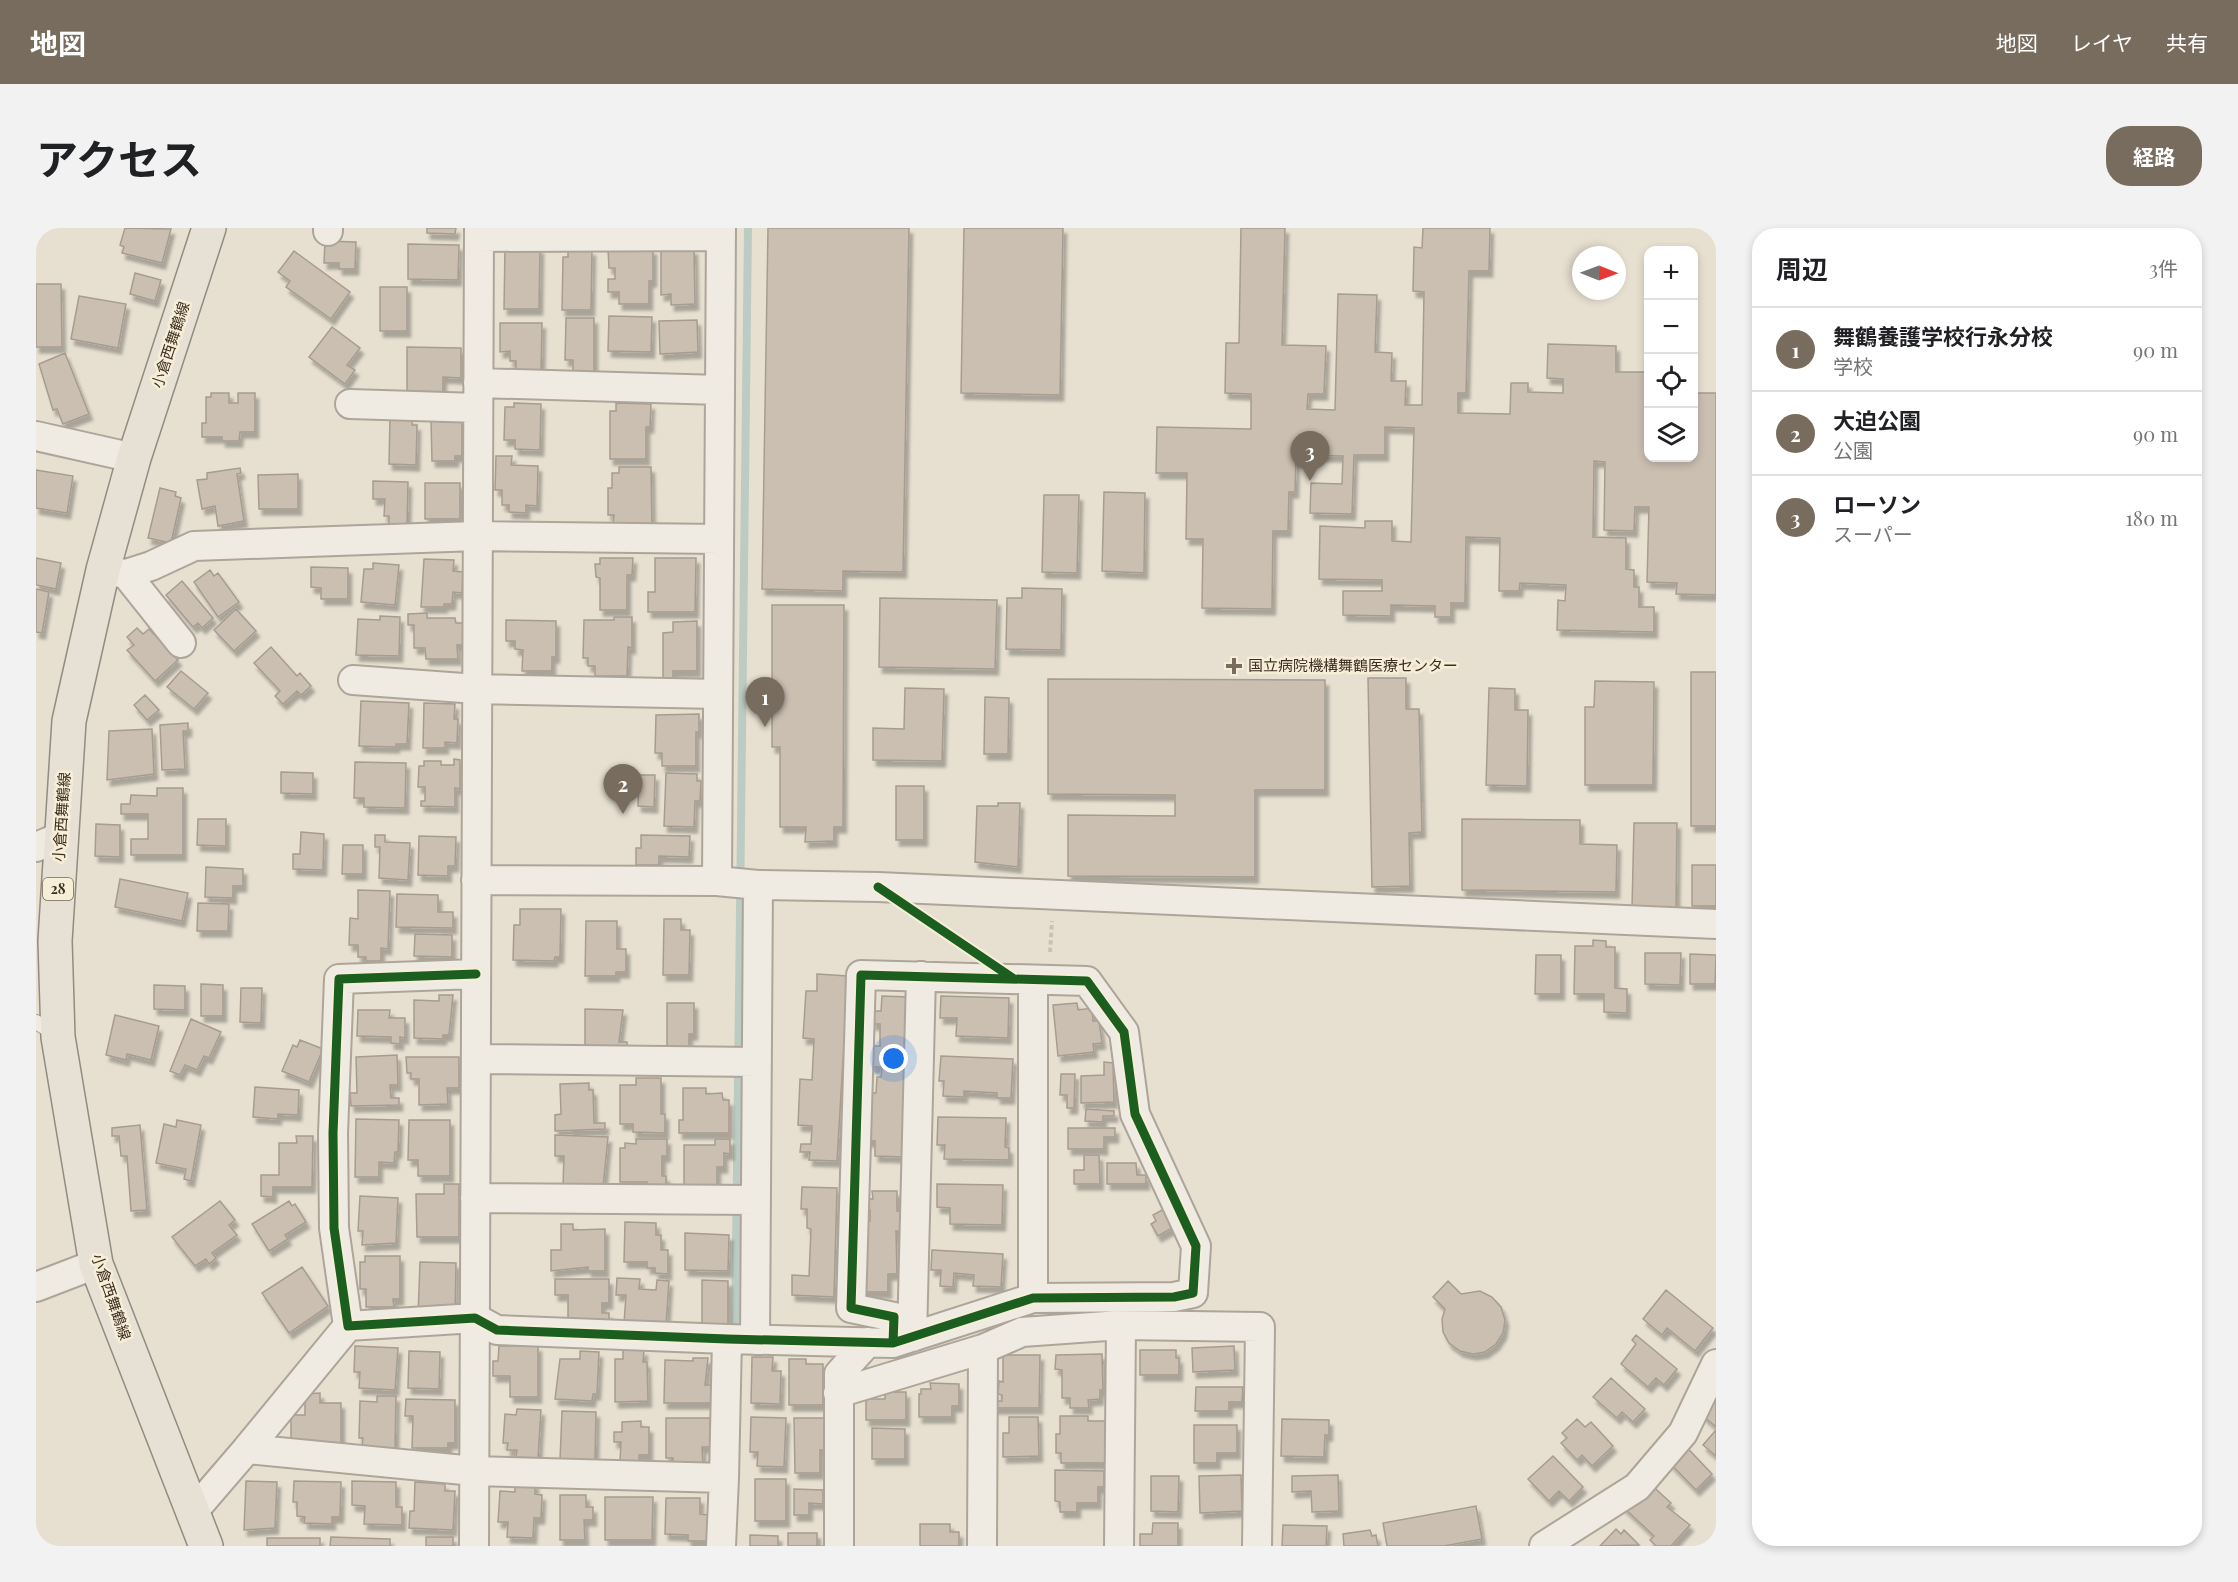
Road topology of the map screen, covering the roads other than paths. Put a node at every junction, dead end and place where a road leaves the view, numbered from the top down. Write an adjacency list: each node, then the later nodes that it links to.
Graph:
1 (209, 228): 8 (main road, 小倉西舞鶴線 / 28)
2 (721, 232): 3 (street); 4 (street)
3 (479, 233): 5 (street)
4 (720, 390): 5 (street); 10 (street)
5 (478, 395): 6 (street); 9 (street)
6 (350, 404)
7 (36, 436): 8 (street)
8 (134, 458): 11 (main road, 小倉西舞鶴線 / 28)
9 (477, 536): 10 (street); 11 (street); 14 (street)
10 (719, 539): 15 (street)
11 (114, 572): 12 (street); 16 (main road, 小倉西舞鶴線 / 28)
12 (181, 643)
13 (353, 680): 14 (street)
14 (477, 689): 15 (street); 17 (street)
15 (718, 694): 18 (street)
16 (48, 842): 24 (main road, 小倉西舞鶴線 / 28)
17 (476, 880): 18 (street); 21 (street)
18 (717, 881): 19 (street)
19 (758, 885): 20 (street); 26 (street)
20 (1716, 924)
21 (476, 974): 25 (street); 34 (street)
22 (921, 976): 23 (street); 37 (street); 37 (street)
23 (1041, 980): 31 (street); 31 (street)
24 (47, 1029): 29 (main road, 小倉西舞鶴線 / 28)
25 (476, 1059): 26 (street); 27 (street)
26 (757, 1062): 28 (street)
27 (475, 1198): 28 (street); 32 (street)
28 (756, 1200): 36 (street)
29 (96, 1264): 30 (street); 44 (main road, 小倉西舞鶴線 / 28)
30 (36, 1287)
31 (1033, 1298): 37 (street)
32 (475, 1318): 34 (street); 35 (street); 42 (street)
33 (1121, 1325): 38 (street); 50 (street); 51 (street)
34 (348, 1326): 41 (street)
35 (727, 1340): 36 (street); 43 (street)
36 (755, 1340): 37 (street)
37 (891, 1341): 40 (street)
38 (983, 1349): 40 (street); 49 (street)
39 (1716, 1364): 52 (street)
40 (838, 1394): 48 (street)
41 (247, 1449): 42 (street); 44 (street)
42 (474, 1471): 43 (street); 46 (street)
43 (724, 1478): 47 (street)
44 (192, 1513): 45 (main road, 小倉西舞鶴線 / 28)
45 (206, 1546)
46 (474, 1546)
47 (721, 1546)
48 (839, 1546)
49 (982, 1546)
50 (1119, 1546)
51 (1257, 1546)
52 (1544, 1546)

